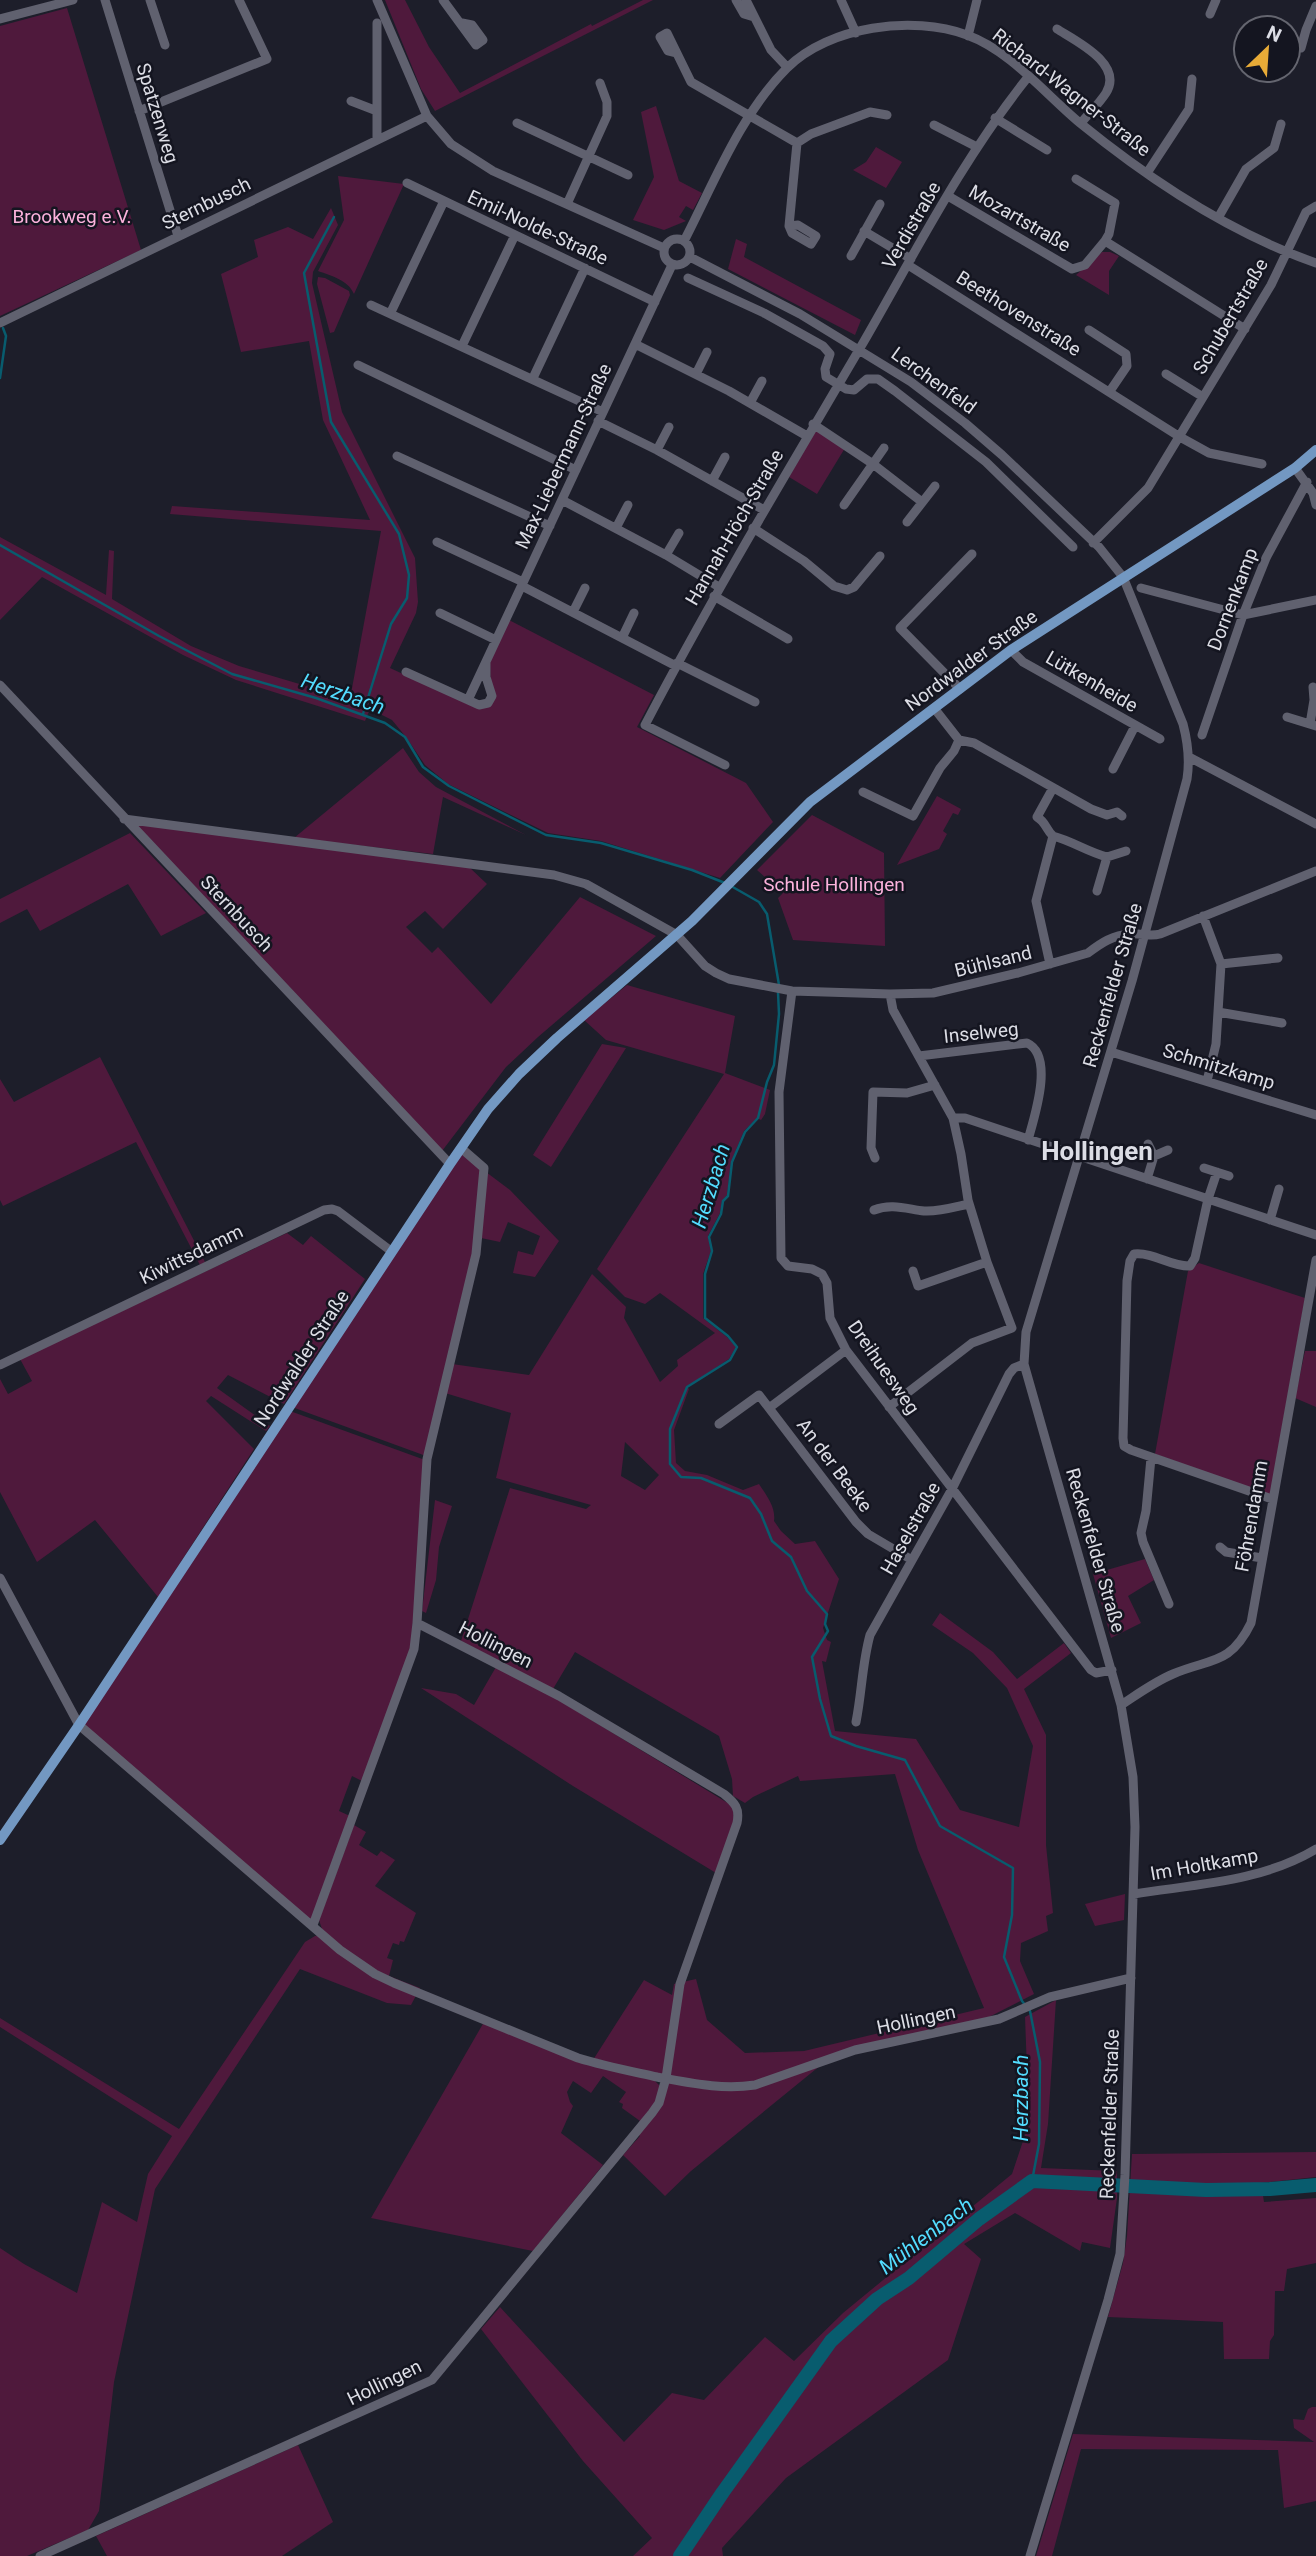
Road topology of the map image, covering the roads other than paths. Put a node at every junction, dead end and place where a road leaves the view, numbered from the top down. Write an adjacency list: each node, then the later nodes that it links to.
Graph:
1 (73, 0): 15 (street)
2 (105, 0): 29 (street, Spatzenweg)
3 (150, 0): 22 (street)
4 (239, 0): 29 (street)
5 (377, 0): 32 (street)
6 (443, 0): 17 (street)
7 (736, 0): 14 (street)
8 (746, 0): 14 (street)
9 (841, 0): 19 (street)
10 (976, 0): 20 (street)
11 (1216, 0): 13 (street)
12 (1316, 6): 21 (street)
13 (1210, 14)
14 (754, 17): 24 (street)
15 (0, 19)
16 (377, 23): 30 (street)
17 (461, 23)
18 (1057, 29): 36 (street)
19 (856, 33): 20 (street, Richard-Wagner-Straße); 24 (street, Richard-Wagner-Straße)
20 (968, 36): 25 (street, Richard-Wagner-Straße)
21 (1302, 44)
22 (165, 45)
23 (676, 53): 33 (street)
24 (788, 68): 33 (street, Richard-Wagner-Straße)
25 (1028, 77): 34 (street, Verdistraße); 36 (street, Richard-Wagner-Straße)
26 (1192, 79): 44 (street)
27 (600, 83): 43 (street)
28 (351, 101): 30 (street)
29 (139, 111): 57 (street, Spatzenweg)
30 (376, 111): 39 (street)
31 (887, 115): 40 (street)
32 (427, 116): 39 (street, Sternbusch); 50 (street)
33 (749, 117): 40 (street); 58 (street, Richard-Wagner-Straße)
34 (995, 118): 41 (street, Verdistraße); 42 (street)
35 (517, 123): 43 (street)
36 (1081, 123): 44 (street, Richard-Wagner-Straße)
37 (1281, 124): 53 (street)
38 (934, 125): 41 (street)
39 (377, 139): 57 (street, Sternbusch)
40 (797, 143): 54 (street)
41 (977, 147): 48 (street, Verdistraße)
42 (1047, 150)
43 (589, 157): 45 (street); 50 (street)
44 (1146, 173): 53 (street, Richard-Wagner-Straße)
45 (628, 175)
46 (1076, 179): 59 (street)
47 (407, 183): 49 (street, Emil-Nolde-Straße)
48 (948, 196): 59 (street, Mozartstraße); 64 (street, Verdistraße)
49 (444, 201): 56 (street, Emil-Nolde-Straße); 73 (street)
50 (567, 204): 60 (street)
51 (880, 204): 55 (street)
52 (1316, 206): 61 (street, Schubertstraße)
53 (1218, 218): 61 (street, Richard-Wagner-Straße)
54 (789, 226)
55 (864, 231): 62 (street); 64 (street, Beethovenstraße)
56 (515, 235): 67 (street, Emil-Nolde-Straße); 78 (street)
57 (178, 236): 74 (street, Sternbusch)
58 (684, 241): 60 (street); 63 (street)
59 (1105, 242): 75 (street)
60 (664, 248): 66 (street)
61 (1286, 253): 65 (street, Richard-Wagner-Straße); 75 (street, Schubertstraße)
62 (851, 256)
63 (690, 257): 66 (street); 68 (street, Lerchenfeld)
64 (910, 262): 79 (street, Verdistraße); 87 (street, Beethovenstraße)
65 (1316, 263)
66 (672, 265): 71 (street, Max-Liebermann-Straße)
67 (585, 268): 71 (street, Emil-Nolde-Straße); 84 (street)
68 (710, 268): 70 (street); 79 (street, Lerchenfeld)
69 (688, 278): 70 (street)
70 (717, 290): 86 (street)
71 (655, 302): 77 (street, Max-Liebermann-Straße)
72 (371, 305): 73 (street)
73 (391, 312): 78 (street)
74 (0, 323)
75 (1245, 329): 88 (street, Schubertstraße)
76 (1089, 330): 87 (street, Beethovenstraße)
77 (635, 344): 82 (street); 90 (street, Max-Liebermann-Straße)
78 (462, 345): 84 (street)
79 (859, 349): 86 (street, Hannah-Höch-Straße); 119 (street, Lerchenfeld)
80 (707, 352): 82 (street)
81 (358, 365): 104 (street)
82 (695, 374): 89 (street)
83 (1166, 374): 88 (street, Schubertstraße)
84 (533, 379): 90 (street)
85 (762, 380): 89 (street)
86 (838, 384): 92 (street, Hannah-Höch-Straße); 118 (street)
87 (1110, 391): 95 (street, Beethovenstraße)
88 (1203, 397): 95 (street, Schubertstraße)
89 (750, 403): 94 (street)
90 (603, 412): 91 (street, Max-Liebermann-Straße)
91 (598, 421): 97 (street); 104 (street, Max-Liebermann-Straße)
92 (813, 424): 94 (street, Hannah-Höch-Straße); 101 (street)
93 (669, 427): 97 (street)
94 (807, 436): 113 (street, Hannah-Höch-Straße)
95 (1180, 437): 102 (street, Beethovenstraße); 122 (street, Schubertstraße)
96 (884, 448): 101 (street)
97 (657, 450): 105 (street)
98 (1316, 450): 103 (main road, Nordwalder Straße)
99 (397, 456): 115 (street)
100 (725, 457): 105 (street)
101 (873, 464): 109 (street); 111 (street)
102 (1262, 464)
103 (1295, 468): 106 (street); 127 (main road, Nordwalder Straße)
104 (576, 470): 108 (street, Max-Liebermann-Straße)
105 (712, 481): 113 (street)
106 (1307, 482): 112 (street); 136 (street, Dornenkamp)
107 (935, 486): 109 (street)
108 (562, 500): 115 (street, Max-Liebermann-Straße); 116 (street)
109 (922, 502): 114 (street)
110 (628, 505): 116 (street)
111 (844, 505)
112 (1316, 505)
113 (764, 510): 117 (street, Hannah-Höch-Straße)
114 (907, 522)
115 (550, 526): 128 (street, Max-Liebermann-Straße)
116 (616, 528): 125 (street)
117 (753, 528): 126 (street); 131 (street, Hannah-Höch-Straße)
118 (1056, 529): 119 (street); 123 (street)
119 (1080, 530): 122 (street, Lerchenfeld)
120 (679, 533): 125 (street)
121 (437, 542): 128 (street)
122 (1093, 542): 127 (street, Lerchenfeld)
123 (1073, 547)
124 (972, 554): 146 (street)
125 (666, 555): 131 (street)
126 (880, 556)
127 (1123, 577): 140 (main road, Nordwalder Straße); 156 (street, Reckenfelder Straße)
128 (523, 584): 133 (street); 139 (street, Max-Liebermann-Straße)
129 (585, 588): 133 (street)
130 (1141, 588): 136 (street)
131 (717, 591): 138 (street); 142 (street, Hannah-Höch-Straße)
132 (1316, 600): 136 (street)
133 (573, 612): 137 (street)
134 (440, 613): 139 (street)
135 (634, 613): 137 (street)
136 (1243, 615): 153 (street, Dornenkamp)
137 (622, 638): 142 (street)
138 (788, 639)
139 (496, 640): 141 (street, Max-Liebermann-Straße)
140 (1011, 650): 146 (main road, Nordwalder Straße); 152 (street, Lütkenheide)
141 (486, 662): 147 (street, Max-Liebermann-Straße); 147 (street)
142 (677, 664): 148 (street); 157 (street, Hannah-Höch-Straße)
143 (406, 672): 147 (street)
144 (0, 685): 162 (street, Sternbusch)
145 (1313, 687): 151 (street)
146 (960, 689): 149 (main road, Nordwalder Straße)
147 (468, 700)
148 (755, 702)
149 (934, 708): 155 (street); 170 (main road, Nordwalder Straße)
150 (1287, 717): 151 (street)
151 (1313, 725)
152 (1135, 726): 154 (street, Lütkenheide); 158 (street)
153 (1202, 735)
154 (1160, 738)
155 (959, 740): 159 (street); 160 (street)
156 (1189, 757): 163 (street); 171 (street, Reckenfelder Straße)
157 (724, 765)
158 (1113, 769)
159 (1053, 788): 161 (street); 164 (street)
160 (863, 792)
161 (1122, 816)
162 (124, 819): 170 (street); 192 (street, Sternbusch)
163 (1316, 824)
164 (1053, 836): 166 (street); 173 (street)
165 (1126, 851): 166 (street)
166 (1107, 857): 168 (street)
167 (1316, 871): 169 (street, Bühlsand)
168 (1097, 891)
169 (1203, 916): 171 (street, Bühlsand); 174 (street)
170 (677, 935): 175 (street, Bühlsand); 187 (main road, Nordwalder Straße)
171 (1145, 935): 173 (street, Bühlsand); 179 (street, Reckenfelder Straße)
172 (1278, 958): 174 (street)
173 (1050, 964): 176 (street, Bühlsand)
174 (1221, 964): 177 (street)
175 (788, 990): 176 (street, Bühlsand); 208 (street, Dreihuesweg)
176 (890, 994): 180 (street)
177 (1218, 1012): 178 (street); 181 (street)
178 (1282, 1023)
179 (1111, 1052): 181 (street, Schmitzkamp); 189 (street, Reckenfelder Straße)
180 (919, 1056): 182 (street); 185 (street, Inselweg)
181 (1207, 1081): 183 (street, Schmitzkamp)
182 (934, 1085): 184 (street); 191 (street)
183 (1316, 1115)
184 (953, 1118): 185 (street); 199 (street)
185 (1028, 1140): 189 (street)
186 (1147, 1144): 190 (street)
187 (461, 1148): 192 (main road, Nordwalder Straße); 222 (street)
188 (1168, 1150): 190 (street)
189 (1079, 1156): 196 (street); 209 (street, Reckenfelder Straße)
190 (1154, 1156): 196 (street)
191 (875, 1158)
192 (450, 1164): 203 (main road, Nordwalder Straße)
193 (1204, 1168): 194 (street)
194 (1217, 1172): 195 (street); 198 (street)
195 (1230, 1176)
196 (1147, 1179): 198 (street)
197 (1279, 1189): 201 (street)
198 (1208, 1199): 201 (street); 214 (street)
199 (969, 1204): 200 (street); 205 (street)
200 (874, 1210)
201 (1270, 1220): 202 (street)
202 (1316, 1235)
203 (391, 1251): 210 (street, Kiwittsdamm); 226 (main road, Nordwalder Straße)
204 (1316, 1261): 207 (street, Föhrendamm)
205 (987, 1262): 206 (street); 211 (street)
206 (913, 1271)
207 (1312, 1312): 216 (street, Föhrendamm)
208 (846, 1350): 211 (street, Dreihuesweg); 212 (street)
209 (1024, 1364): 215 (street, Haselstraße); 223 (street, Reckenfelder Straße)
210 (0, 1365)
211 (889, 1407): 215 (street, Dreihuesweg)
212 (769, 1408): 213 (street); 219 (street, An der Beeke)
213 (719, 1424)
214 (1151, 1458): 216 (street); 221 (street)
215 (952, 1489): 219 (street, Haselstraße); 223 (street, Dreihuesweg)
216 (1272, 1499): 218 (street, Föhrendamm)
217 (1220, 1547): 218 (street)
218 (1262, 1558): 224 (street, Föhrendamm)
219 (912, 1560): 225 (street, Haselstraße)
220 (0, 1578): 226 (street)
221 (1169, 1604)
222 (417, 1623): 230 (street); 232 (street, Hollingen)
223 (1112, 1670): 224 (street, Reckenfelder Straße)
224 (1121, 1705): 229 (street, Reckenfelder Straße)
225 (856, 1721)
226 (79, 1725): 227 (main road, Nordwalder Straße); 230 (street, Hollingen)
227 (0, 1840)
228 (1316, 1849): 229 (street, Im Holtkamp)
229 (1134, 1894): 231 (street, Reckenfelder Straße)
230 (313, 1925): 232 (street, Hollingen)
231 (1131, 1979): 233 (street, Hollingen); 236 (street, Reckenfelder Straße)
232 (666, 2078): 233 (street, Hollingen); 234 (street, Hollingen)
233 (692, 2084): 234 (street)
234 (659, 2103): 235 (street, Hollingen)
235 (40, 2556)
236 (1030, 2556)

